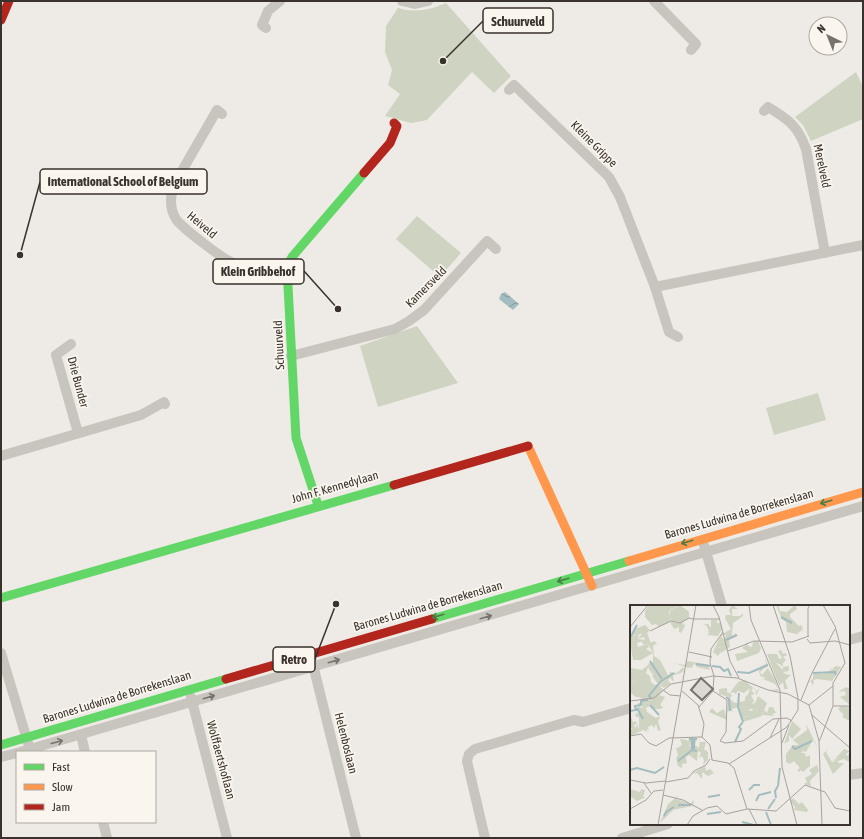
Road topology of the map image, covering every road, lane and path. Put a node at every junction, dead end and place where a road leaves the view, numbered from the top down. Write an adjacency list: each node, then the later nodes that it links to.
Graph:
1 (9, 1): 6 (street)
2 (280, 1): 7 (street)
3 (402, 1): 4 (street)
4 (428, 1)
5 (654, 1): 8 (street)
6 (1, 20)
7 (266, 28)
8 (691, 50)
9 (509, 90): 17 (street, Kleine Grippe)
10 (764, 112): 15 (street, Merelveld)
11 (222, 114): 16 (street, Heiveld)
12 (394, 123): 16 (street)
13 (863, 245): 15 (street)
14 (496, 249): 20 (street, Kamersveld)
15 (825, 253): 17 (street)
16 (287, 267): 20 (street, Schuurveld)
17 (655, 287): 18 (street, Kleine Grippe)
18 (678, 337)
19 (71, 344): 22 (street, Drie Bunder)
20 (291, 356): 25 (street, Schuurveld)
21 (165, 404): 22 (street)
22 (78, 433): 23 (street)
23 (1, 456)
24 (863, 492): 27 (street, Barones Ludwina de Borrekenslaan, one-way to 27)
25 (318, 506): 29 (street, John F. Kennedylaan); 31 (street, John F. Kennedylaan)
26 (863, 506): 28 (street, Barones Ludwina de Borrekenslaan)
27 (702, 538): 28 (street); 29 (street, Barones Ludwina de Borrekenslaan, one-way to 29)
28 (706, 551): 30 (street, Barones Ludwina de Borrekenslaan); 32 (street)
29 (586, 573): 30 (street, John F. Kennedylaan); 36 (street, Barones Ludwina de Borrekenslaan, one-way to 36)
30 (592, 586): 37 (street, Barones Ludwina de Borrekenslaan, one-way to 30)
31 (1, 598)
32 (722, 605)
33 (863, 636): 34 (street)
34 (850, 640)
35 (1, 653): 42 (street)
36 (310, 654): 37 (street, Helenboslaan); 38 (street, Barones Ludwina de Borrekenslaan)
37 (314, 667): 39 (street, Barones Ludwina de Borrekenslaan, one-way to 37); 55 (street, Helenboslaan)
38 (189, 689): 39 (street, Wolffaertshoflaan); 42 (street, Barones Ludwina de Borrekenslaan)
39 (192, 702): 41 (street, Barones Ludwina de Borrekenslaan); 54 (street, Wolffaertshoflaan)
40 (630, 708): 56 (street)
41 (81, 735): 44 (street, Barones Ludwina de Borrekenslaan, one-way to 41); 46 (street)
42 (26, 738): 43 (street, Barones Ludwina de Borrekenslaan); 44 (street)
43 (1, 745)
44 (30, 749): 45 (street, Barones Ludwina de Borrekenslaan)
45 (23, 751)
46 (85, 751)
47 (16, 753): 48 (street)
48 (1, 758)
49 (863, 773): 50 (street)
50 (850, 775)
51 (103, 823): 53 (street)
52 (665, 825): 57 (street)
53 (107, 838)
54 (228, 838)
55 (356, 838)
56 (485, 838)
57 (622, 838)

